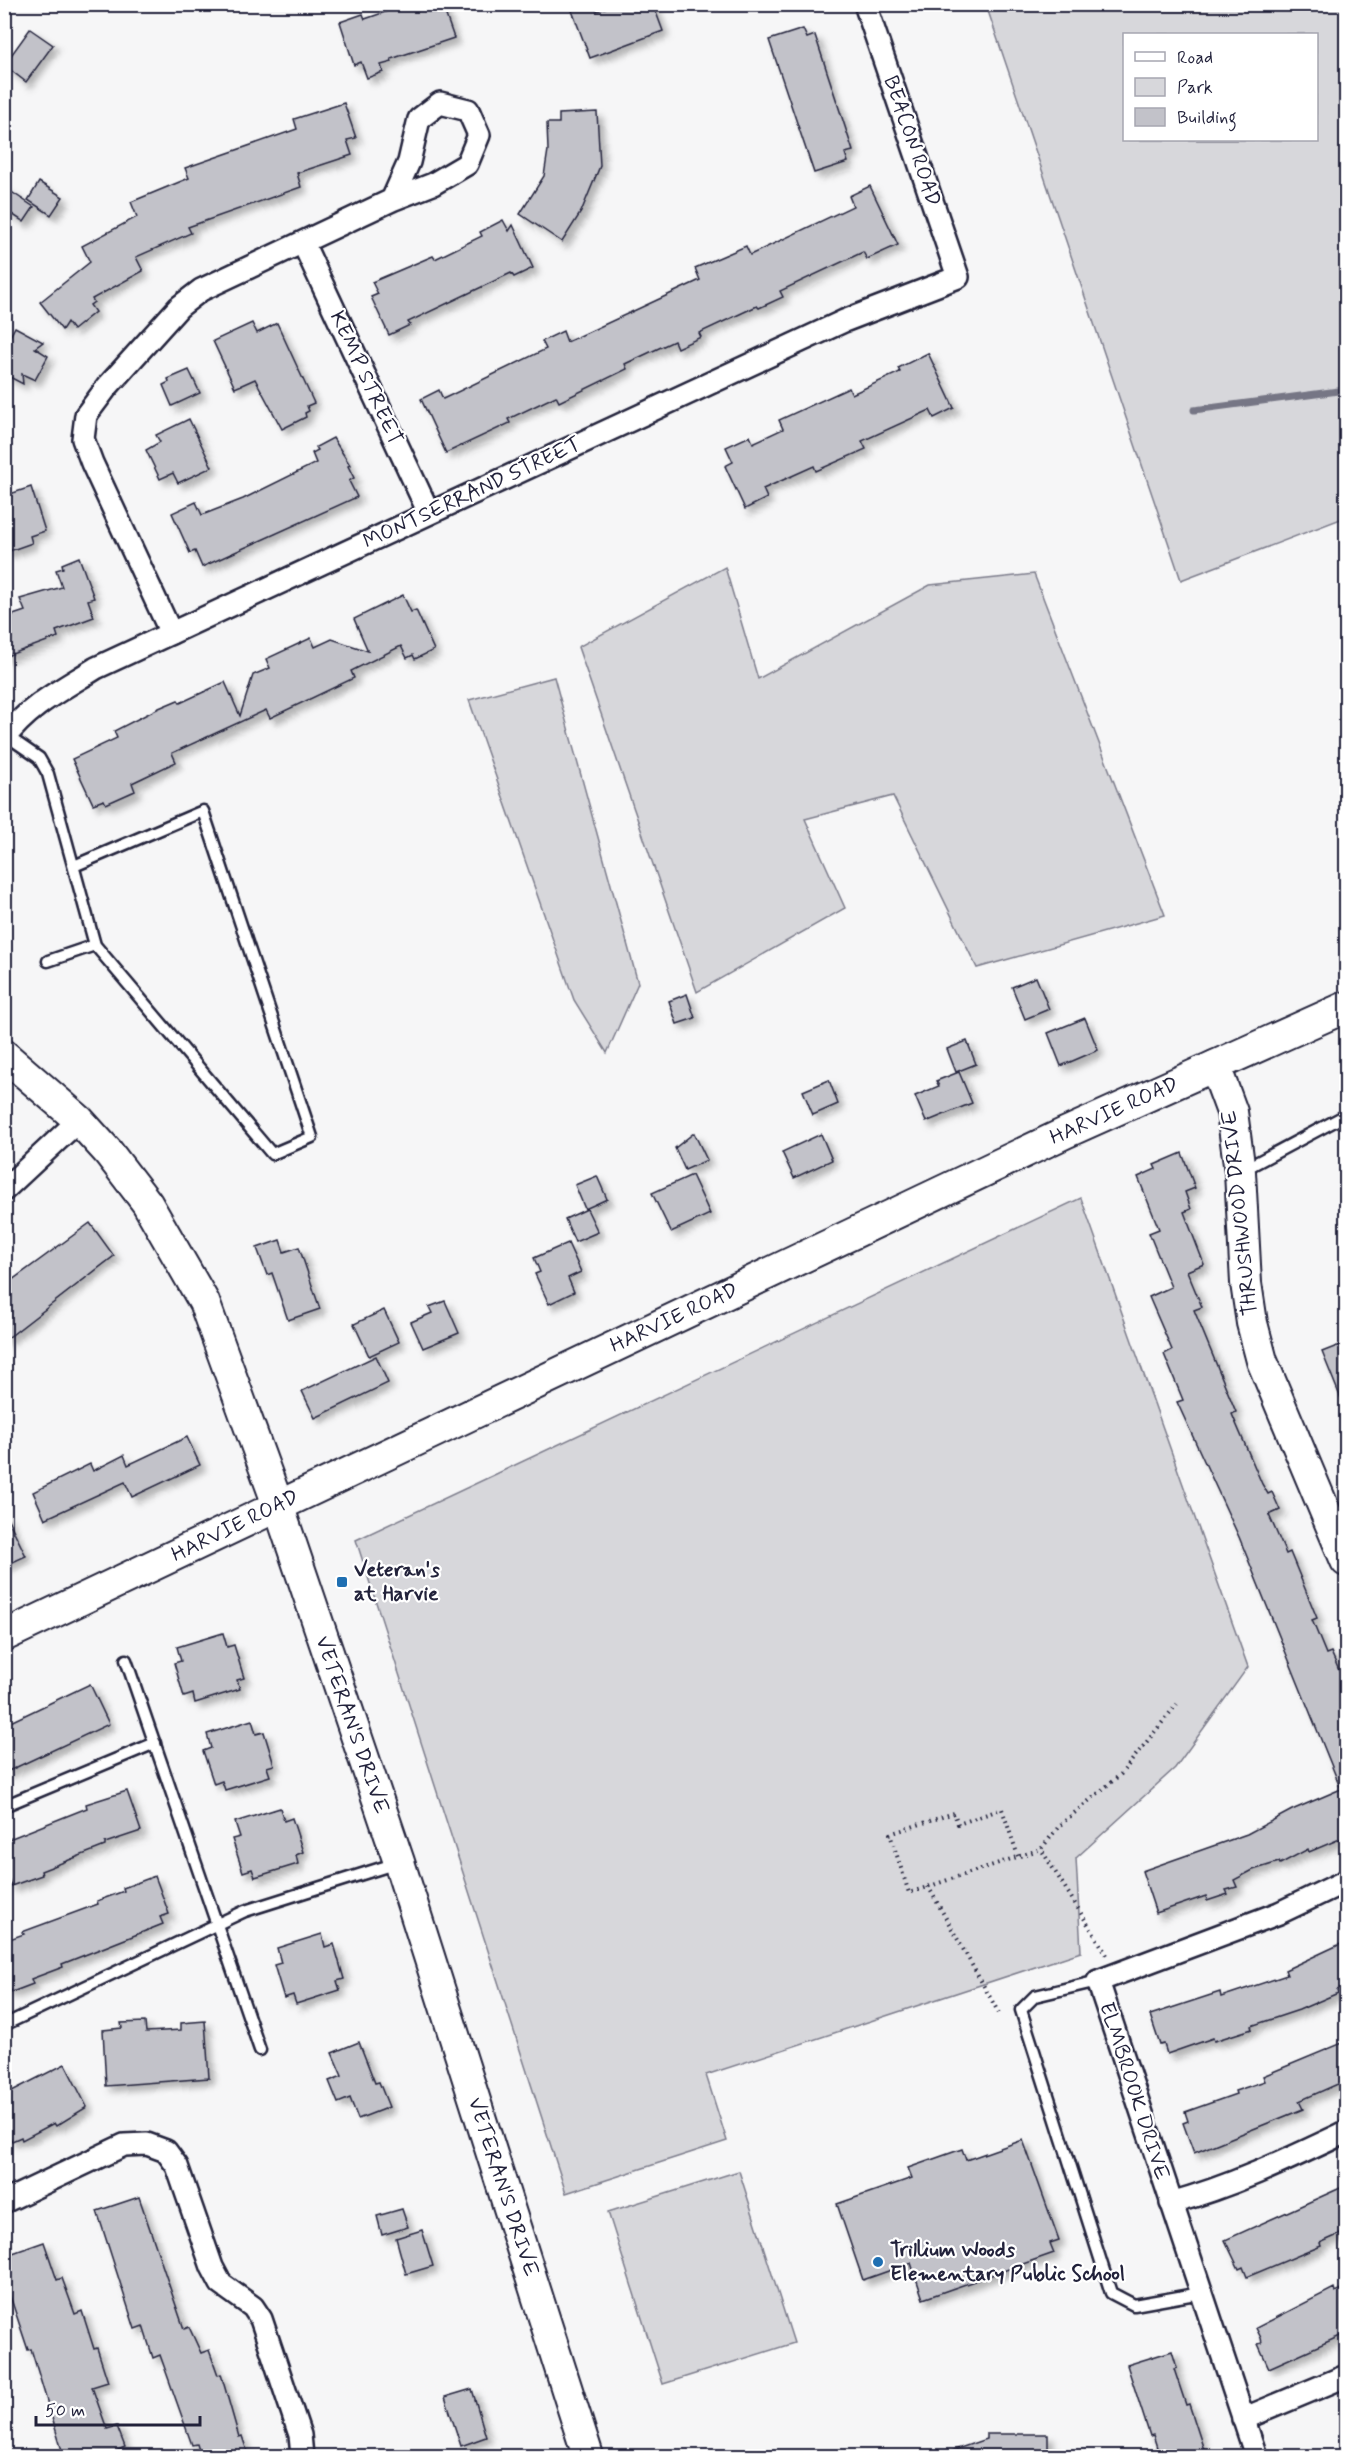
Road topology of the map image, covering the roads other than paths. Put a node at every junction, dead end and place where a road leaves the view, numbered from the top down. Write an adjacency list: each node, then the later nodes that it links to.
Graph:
1 (865, 4): 4 (street, BEACON ROAD)
2 (392, 200): 2 (street); 3 (street)
3 (303, 243): 5 (street, KEMP STREET); 6 (street)
4 (958, 277): 5 (street, MONTSERRAND STREET)
5 (429, 513): 6 (street, MONTSERRAND STREET)
6 (171, 633): 7 (street, MONTSERRAND STREET)
7 (6, 737): 8 (lane)
8 (74, 866): 9 (lane); 9 (lane)
9 (95, 945): 10 (lane)
10 (48, 962)
11 (1347, 1007): 13 (street, HARVIE ROAD)
12 (4, 1055): 15 (street, VETERAN'S DRIVE)
13 (1215, 1066): 16 (street, THRUSHWOOD DRIVE); 18 (street, HARVIE ROAD)
14 (1347, 1115): 16 (lane)
15 (79, 1120): 17 (street); 18 (street, VETERAN'S DRIVE)
16 (1240, 1172): 19 (street, THRUSHWOOD DRIVE)
17 (4, 1190)
18 (278, 1505): 20 (street, HARVIE ROAD); 24 (street, VETERAN'S DRIVE)
19 (1347, 1561)
20 (4, 1636)
21 (126, 1660): 22 (lane)
22 (155, 1743): 23 (lane); 26 (lane)
23 (4, 1806)
24 (399, 1862): 26 (lane); 37 (street, VETERAN'S DRIVE)
25 (1347, 1881): 27 (street, ELMBROOK DRIVE)
26 (218, 1924): 28 (lane); 29 (lane)
27 (1098, 1981): 32 (street, ELMBROOK DRIVE); 33 (lane)
28 (4, 2025)
29 (260, 2050)
30 (1347, 2132): 32 (street)
31 (4, 2202): 36 (street)
32 (1172, 2203): 33 (street, ELMBROOK DRIVE)
33 (1201, 2293): 35 (street, ELMBROOK DRIVE)
34 (1347, 2376): 35 (street)
35 (1243, 2420): 38 (street, ELMBROOK DRIVE)
36 (302, 2457)
37 (588, 2457)
38 (1256, 2457)

